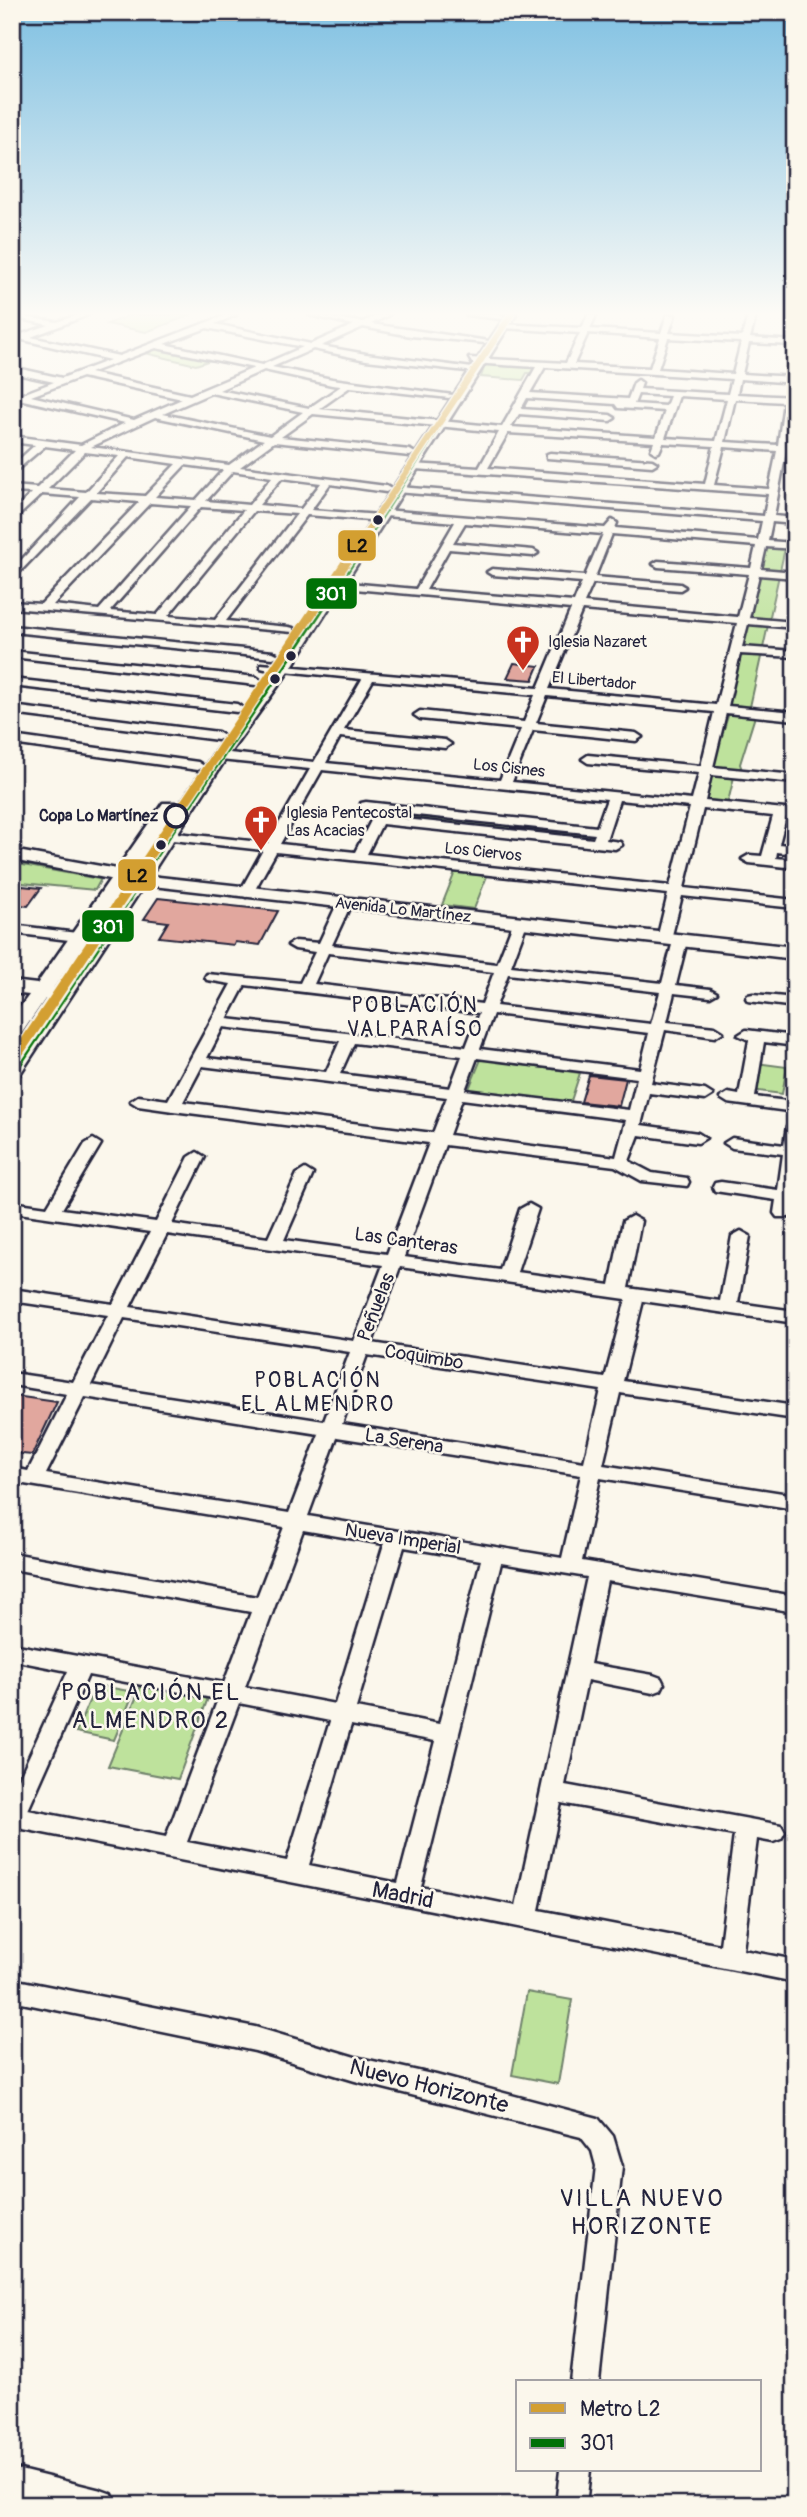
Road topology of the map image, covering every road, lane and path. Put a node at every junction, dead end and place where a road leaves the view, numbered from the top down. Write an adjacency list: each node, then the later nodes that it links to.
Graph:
1 (112, 432): 18 (street)
2 (241, 432): 14 (street)
3 (282, 432): 14 (street)
4 (432, 432): 23 (main road)
5 (504, 432): 28 (street)
6 (550, 432): 11 (street)
7 (604, 432): 12 (street)
8 (662, 432): 15 (street)
9 (723, 432): 17 (street)
10 (788, 432): 19 (street)
11 (560, 434): 12 (street); 22 (street)
12 (603, 436): 15 (street)
13 (12, 439): 16 (street)
14 (273, 439): 23 (street); 26 (street)
15 (660, 440): 17 (street); 25 (street)
16 (43, 443): 18 (street); 27 (street)
17 (720, 444): 19 (street); 33 (street)
18 (83, 448): 21 (street); 36 (street)
19 (782, 449): 20 (street); 37 (street)
20 (795, 449)
21 (126, 454): 24 (street); 38 (street)
22 (550, 456): 25 (street); 30 (street)
23 (412, 460): 28 (street); 35 (main road)
24 (183, 462): 26 (street); 39 (street)
25 (652, 463): 32 (street)
26 (233, 468): 29 (street); 40 (street)
27 (12, 471)
28 (482, 471): 30 (street)
29 (279, 475): 31 (street); 42 (street)
30 (541, 475): 32 (street)
31 (328, 481): 35 (street); 43 (street)
32 (645, 483): 33 (street)
33 (709, 487): 37 (street)
34 (12, 488): 36 (street)
35 (393, 489): 41 (street); 44 (main road)
36 (41, 491): 38 (street); 45 (street)
37 (774, 492): 47 (street)
38 (89, 495): 39 (street); 58 (street)
39 (145, 499): 40 (street); 65 (street)
40 (199, 503): 42 (street); 66 (street)
41 (619, 507): 47 (street); 49 (street)
42 (251, 508): 43 (street); 67 (street)
43 (304, 512): 44 (street); 69 (street)
44 (378, 516): 46 (street); 60 (main road); 72 (main road)
45 (12, 519)
46 (462, 519): 49 (street); 51 (street)
47 (768, 519): 48 (street); 50 (street)
48 (795, 521)
49 (609, 531): 50 (street); 59 (street)
50 (762, 543): 52 (street); 55 (street)
51 (446, 546): 53 (street); 62 (street)
52 (795, 546)
53 (503, 550): 56 (street); 56 (street)
54 (686, 566): 55 (street); 61 (street); 61 (street)
55 (755, 571): 57 (street); 68 (street)
56 (523, 575): 59 (street)
57 (795, 575)
58 (12, 577)
59 (589, 580): 61 (street); 64 (street)
60 (337, 585): 62 (street); 76 (main road)
61 (651, 585)
62 (419, 592): 64 (street)
63 (12, 605): 65 (street)
64 (578, 606): 68 (street); 80 (street)
65 (44, 608): 66 (street)
66 (102, 613): 67 (street)
67 (160, 618): 69 (street)
68 (743, 620): 70 (street); 73 (street)
69 (218, 624): 72 (street)
70 (795, 625)
71 (12, 629): 76 (street, El Libertador)
72 (289, 630): 76 (main road)
73 (736, 650): 75 (street); 82 (street)
74 (12, 654): 78 (street)
75 (795, 654)
76 (274, 663): 77 (street, El Libertador); 78 (main road); 92 (main road)
77 (369, 676): 80 (street, El Libertador); 87 (street)
78 (256, 681): 81 (main road)
79 (12, 682): 81 (street)
80 (542, 692): 82 (street, El Libertador); 86 (street)
81 (237, 708): 89 (main road)
82 (721, 709): 84 (street, El Libertador); 96 (street)
83 (12, 710): 89 (street)
84 (795, 716)
85 (457, 719): 86 (street); 91 (street); 91 (street)
86 (528, 726): 88 (street); 98 (street)
87 (336, 733): 91 (street); 95 (street)
88 (595, 733): 93 (street); 93 (street)
89 (218, 736): 94 (main road)
90 (12, 740): 94 (street)
91 (407, 740)
92 (220, 756): 95 (street, Los Cisnes); 105 (main road)
93 (629, 763): 96 (street)
94 (198, 766): 115 (main road)
95 (318, 766): 98 (street, Los Cisnes); 108 (street)
96 (706, 770): 97 (street); 100 (street)
97 (795, 779)
98 (504, 785): 99 (street, Los Cisnes)
99 (614, 796): 100 (street, Los Cisnes); 106 (street)
100 (697, 804): 102 (street, Los Cisnes); 117 (street)
101 (366, 806): 103 (street)
102 (780, 813): 104 (street, Los Cisnes); 110 (street)
103 (381, 814): 106 (street); 112 (street)
104 (795, 814)
105 (167, 836): 108 (street, Los Ciervos); 116 (main road)
106 (600, 837): 107 (street)
107 (615, 845)
108 (272, 847): 112 (street, Los Ciervos); 118 (street)
109 (795, 850): 110 (street)
110 (770, 854): 113 (street); 114 (street)
111 (12, 855): 115 (main road, Avenida Lo Martínez)
112 (359, 857): 117 (street, Los Ciervos)
113 (749, 859)
114 (795, 864)
115 (120, 876): 116 (main road, Avenida Lo Martínez); 123 (main road)
116 (139, 879): 118 (main road, Avenida Lo Martínez); 137 (main road)
117 (676, 891): 120 (street, Los Ciervos); 124 (street)
118 (246, 893): 119 (main road, Avenida Lo Martínez)
119 (344, 904): 121 (main road, Avenida Lo Martínez); 126 (street)
120 (795, 904)
121 (520, 923): 124 (main road, Avenida Lo Martínez); 128 (street, Peñuelas)
122 (12, 929): 123 (street)
123 (77, 937): 134 (main road)
124 (672, 940): 127 (main road, Avenida Lo Martínez); 133 (street)
125 (295, 945): 126 (street)
126 (323, 948): 128 (street); 132 (street)
127 (795, 953)
128 (502, 969): 133 (street); 139 (street, Peñuelas)
129 (212, 977): 130 (street)
130 (240, 981): 132 (street); 140 (street)
131 (12, 987): 134 (main road)
132 (305, 988): 139 (street)
133 (668, 988): 135 (street); 141 (street)
134 (41, 990): 137 (main road); 143 (main road)
135 (709, 993)
136 (753, 998): 138 (street)
137 (58, 1002): 148 (main road)
138 (795, 1003)
139 (487, 1009): 141 (street); 146 (street, Peñuelas)
140 (218, 1021): 144 (street); 147 (street)
141 (658, 1027): 142 (street); 150 (street)
142 (715, 1032)
143 (12, 1033)
144 (349, 1038): 146 (street); 149 (street)
145 (795, 1041): 155 (street)
146 (471, 1052): 150 (street); 151 (street, Peñuelas)
147 (197, 1061): 149 (street); 156 (street)
148 (12, 1071)
149 (331, 1078): 151 (street)
150 (645, 1080): 152 (street); 158 (street)
151 (456, 1093): 158 (street); 161 (street, Peñuelas)
152 (705, 1095)
153 (728, 1098): 155 (street)
154 (138, 1101): 156 (street)
155 (746, 1101): 157 (street)
156 (173, 1105): 161 (street)
157 (795, 1107)
158 (634, 1122): 160 (street); 166 (street)
159 (795, 1126): 164 (street)
160 (698, 1138)
161 (438, 1140): 166 (street); 178 (street, Peñuelas)
162 (732, 1143): 164 (street)
163 (93, 1144): 173 (street)
164 (793, 1151): 170 (street)
165 (197, 1157): 175 (street)
166 (620, 1162): 168 (street)
167 (305, 1174): 177 (street)
168 (681, 1182)
169 (722, 1187): 170 (street)
170 (788, 1202)
171 (12, 1207): 173 (street, Las Canteras)
172 (529, 1209): 179 (street)
173 (52, 1212): 175 (street, Las Canteras)
174 (632, 1221): 180 (street)
175 (161, 1228): 177 (street, Las Canteras); 183 (street)
176 (741, 1236): 182 (street)
177 (274, 1244): 178 (street, Las Canteras)
178 (393, 1261): 179 (street, Las Canteras); 185 (street, Peñuelas)
179 (507, 1277): 180 (street, Las Canteras)
180 (627, 1294): 182 (street, Las Canteras); 187 (street)
181 (12, 1295): 183 (street, Coquimbo)
182 (728, 1308): 184 (street, Las Canteras)
183 (119, 1311): 185 (street, Coquimbo); 188 (street)
184 (795, 1317)
185 (361, 1347): 187 (street, Coquimbo); 190 (street, Peñuelas)
186 (12, 1379): 188 (street, La Serena)
187 (612, 1385): 189 (street, Coquimbo); 191 (street)
188 (79, 1390): 190 (street, La Serena); 193 (street)
189 (795, 1413)
190 (330, 1429): 191 (street, La Serena); 195 (street, Peñuelas)
191 (592, 1471): 194 (street, La Serena); 199 (street)
192 (12, 1475): 193 (street, Nueva Imperial)
193 (34, 1478): 195 (street, Nueva Imperial)
194 (795, 1502)
195 (296, 1522): 196 (street, Nueva Imperial); 202 (street, Peñuelas)
196 (396, 1538): 197 (street, Nueva Imperial); 208 (street)
197 (493, 1554): 199 (street, Nueva Imperial); 209 (street)
198 (12, 1561): 202 (street)
199 (570, 1567): 200 (street, Nueva Imperial)
200 (599, 1572): 201 (street, Nueva Imperial); 205 (street)
201 (795, 1604)
202 (264, 1606): 207 (street, Peñuelas)
203 (12, 1652): 204 (street)
204 (82, 1665): 207 (street); 211 (street)
205 (578, 1670): 206 (street); 210 (street)
206 (653, 1685)
207 (231, 1693): 208 (street); 214 (street, Peñuelas)
208 (343, 1714): 209 (street); 215 (street)
209 (447, 1734): 216 (street)
210 (552, 1792): 212 (street); 217 (street)
211 (13, 1818): 214 (street, Madrid)
212 (747, 1828): 213 (street); 218 (street)
213 (773, 1832)
214 (173, 1849): 215 (street, Madrid)
215 (295, 1873): 216 (street, Madrid)
216 (407, 1895): 217 (street, Madrid)
217 (525, 1919): 218 (street, Madrid)
218 (730, 1959): 219 (street, Madrid)
219 (795, 1971)
220 (12, 1990): 221 (street, Nuevo Horizonte)
221 (585, 2380)
222 (575, 2472): 225 (street)
223 (12, 2483): 224 (street)
224 (101, 2505)
225 (571, 2505)

